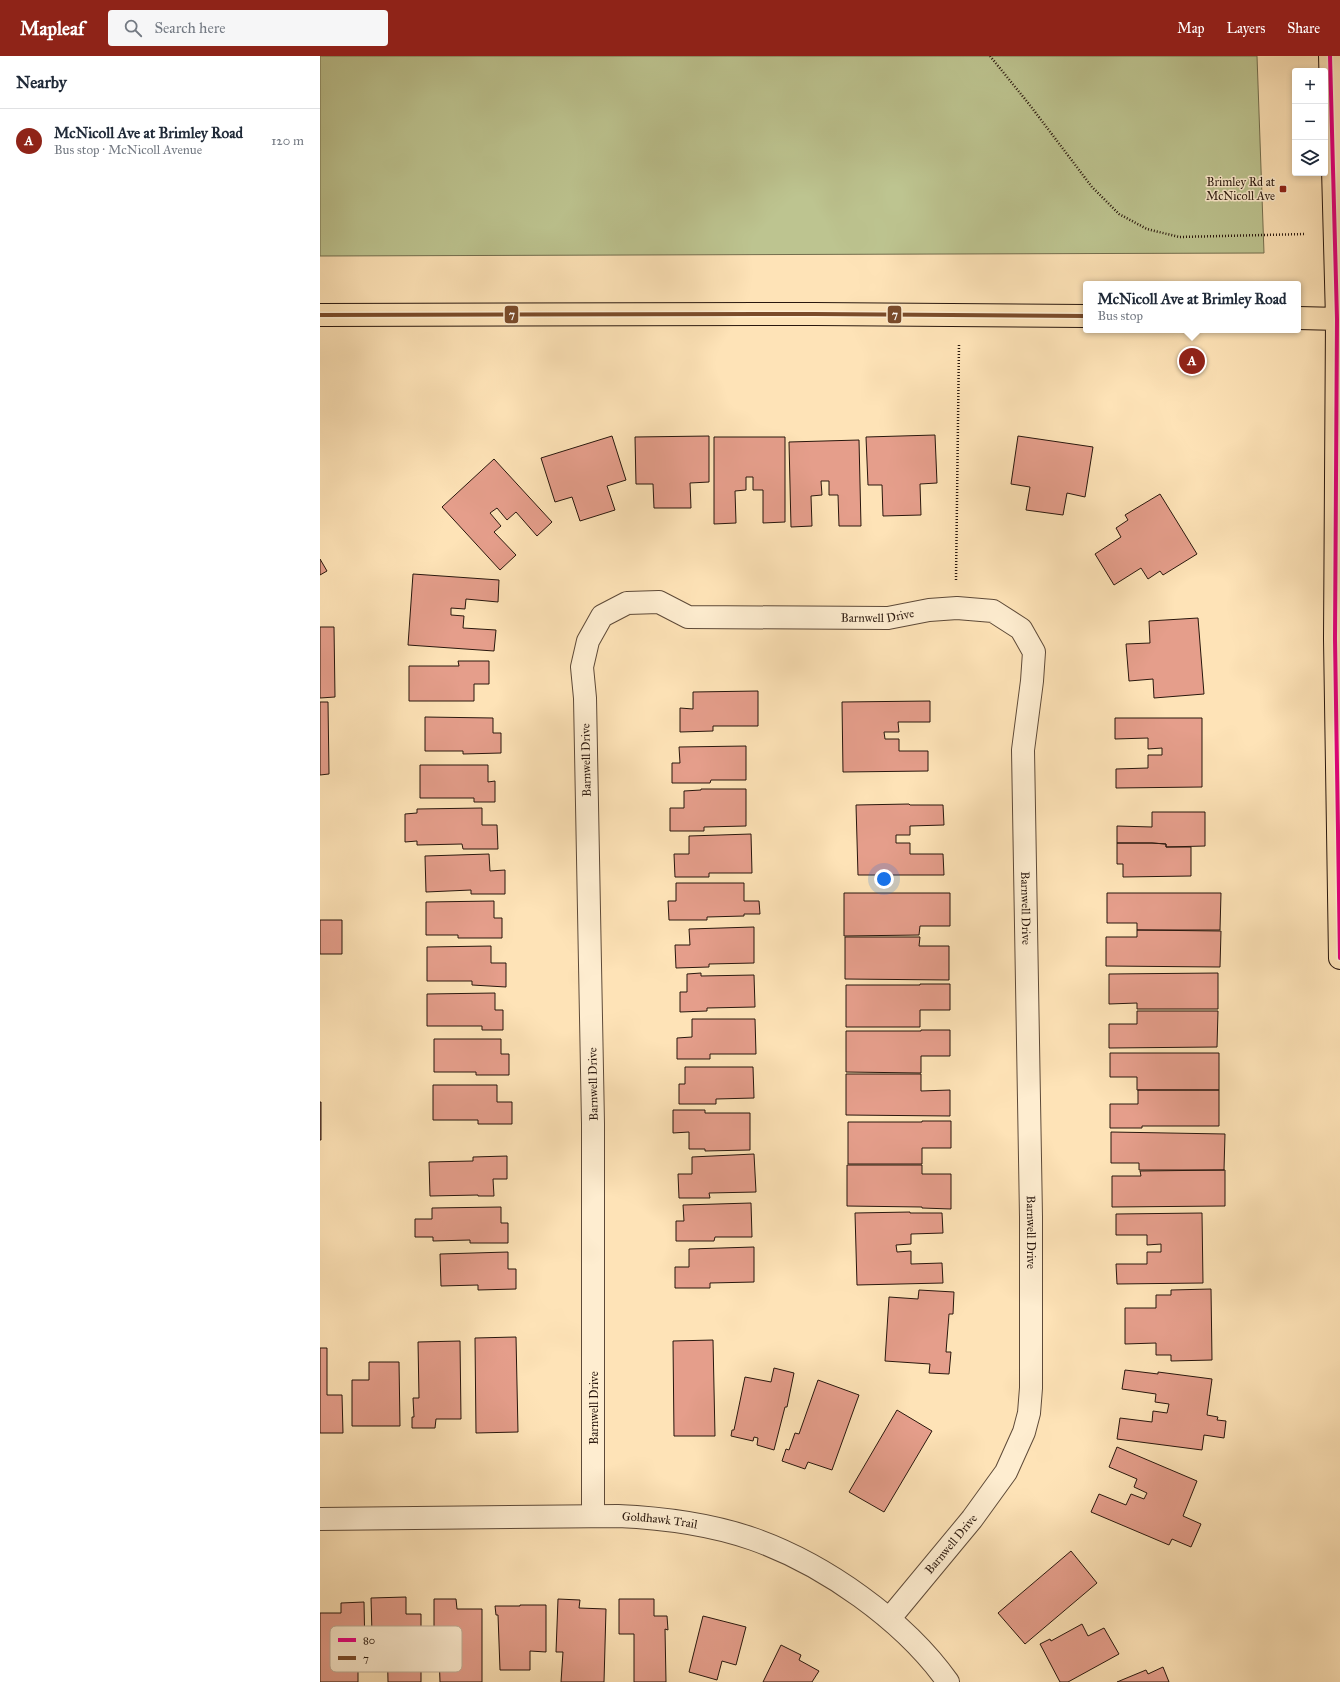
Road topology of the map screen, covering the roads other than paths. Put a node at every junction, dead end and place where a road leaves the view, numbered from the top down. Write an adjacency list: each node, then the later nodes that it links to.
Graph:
1 (1330, 56): 5 (main road)
2 (320, 315): 3 (main road)
3 (1083, 316)
4 (1301, 318): 5 (main road)
5 (1338, 319): 6 (main road)
6 (1340, 958)
7 (593, 1516): 8 (street, Goldhawk Trail); 9 (street, Goldhawk Trail); 9 (street, Barnwell Drive)
8 (320, 1519)
9 (890, 1618): 10 (street, Goldhawk Trail)
10 (948, 1682)

